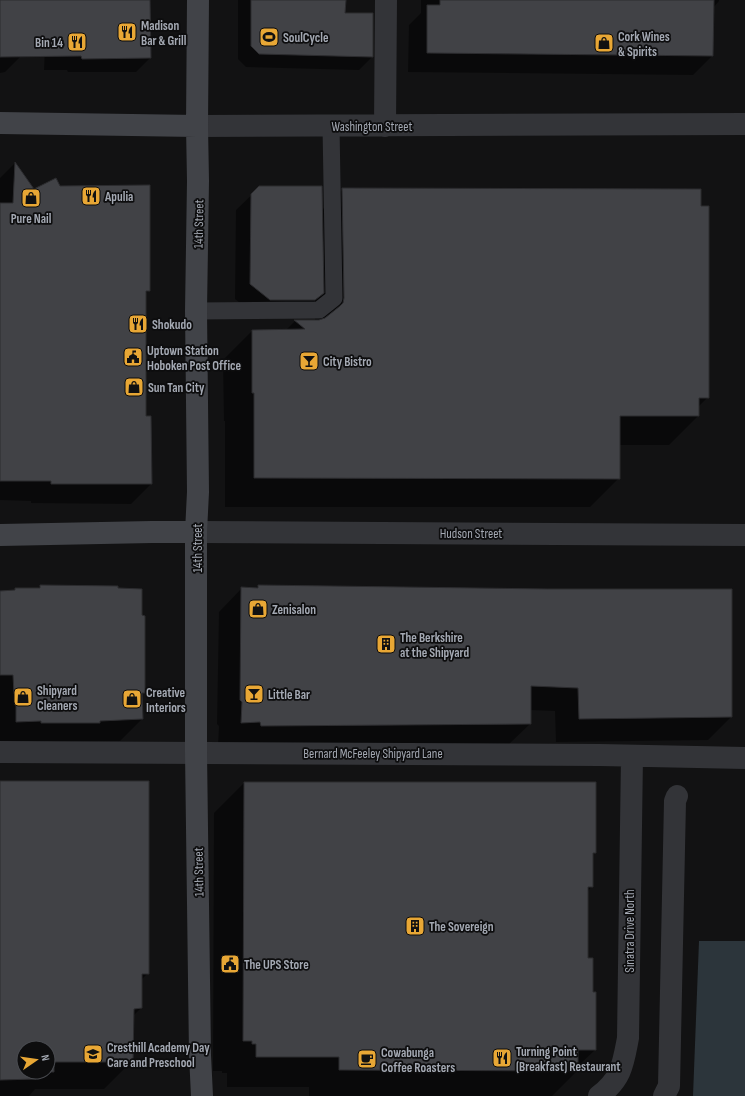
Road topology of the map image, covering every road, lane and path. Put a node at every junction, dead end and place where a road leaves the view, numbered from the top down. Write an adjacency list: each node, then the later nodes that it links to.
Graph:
1 (198, 0): 5 (street, 14th Street)
2 (386, 0): 7 (street)
3 (0, 123): 5 (street, Washington Street)
4 (745, 124): 7 (street, Washington Street)
5 (197, 126): 6 (street, Washington Street); 8 (street, 14th Street)
6 (331, 126): 7 (street, Washington Street); 8 (lane)
7 (385, 126)
8 (196, 310): 9 (street, 14th Street)
9 (196, 532): 10 (street); 11 (street, Hudson Street); 13 (street, 14th Street)
10 (0, 535)
11 (745, 536)
12 (0, 752): 13 (street, Bernard McFeeley Shipyard Lane)
13 (196, 752): 14 (street, Bernard McFeeley Shipyard Lane); 17 (street, 14th Street)
14 (632, 756): 15 (street, Bernard McFeeley Shipyard Lane); 18 (street, Sinatra Drive North)
15 (745, 758)
16 (677, 796): 19 (street)
17 (202, 1096)
18 (599, 1096)
19 (664, 1096)

